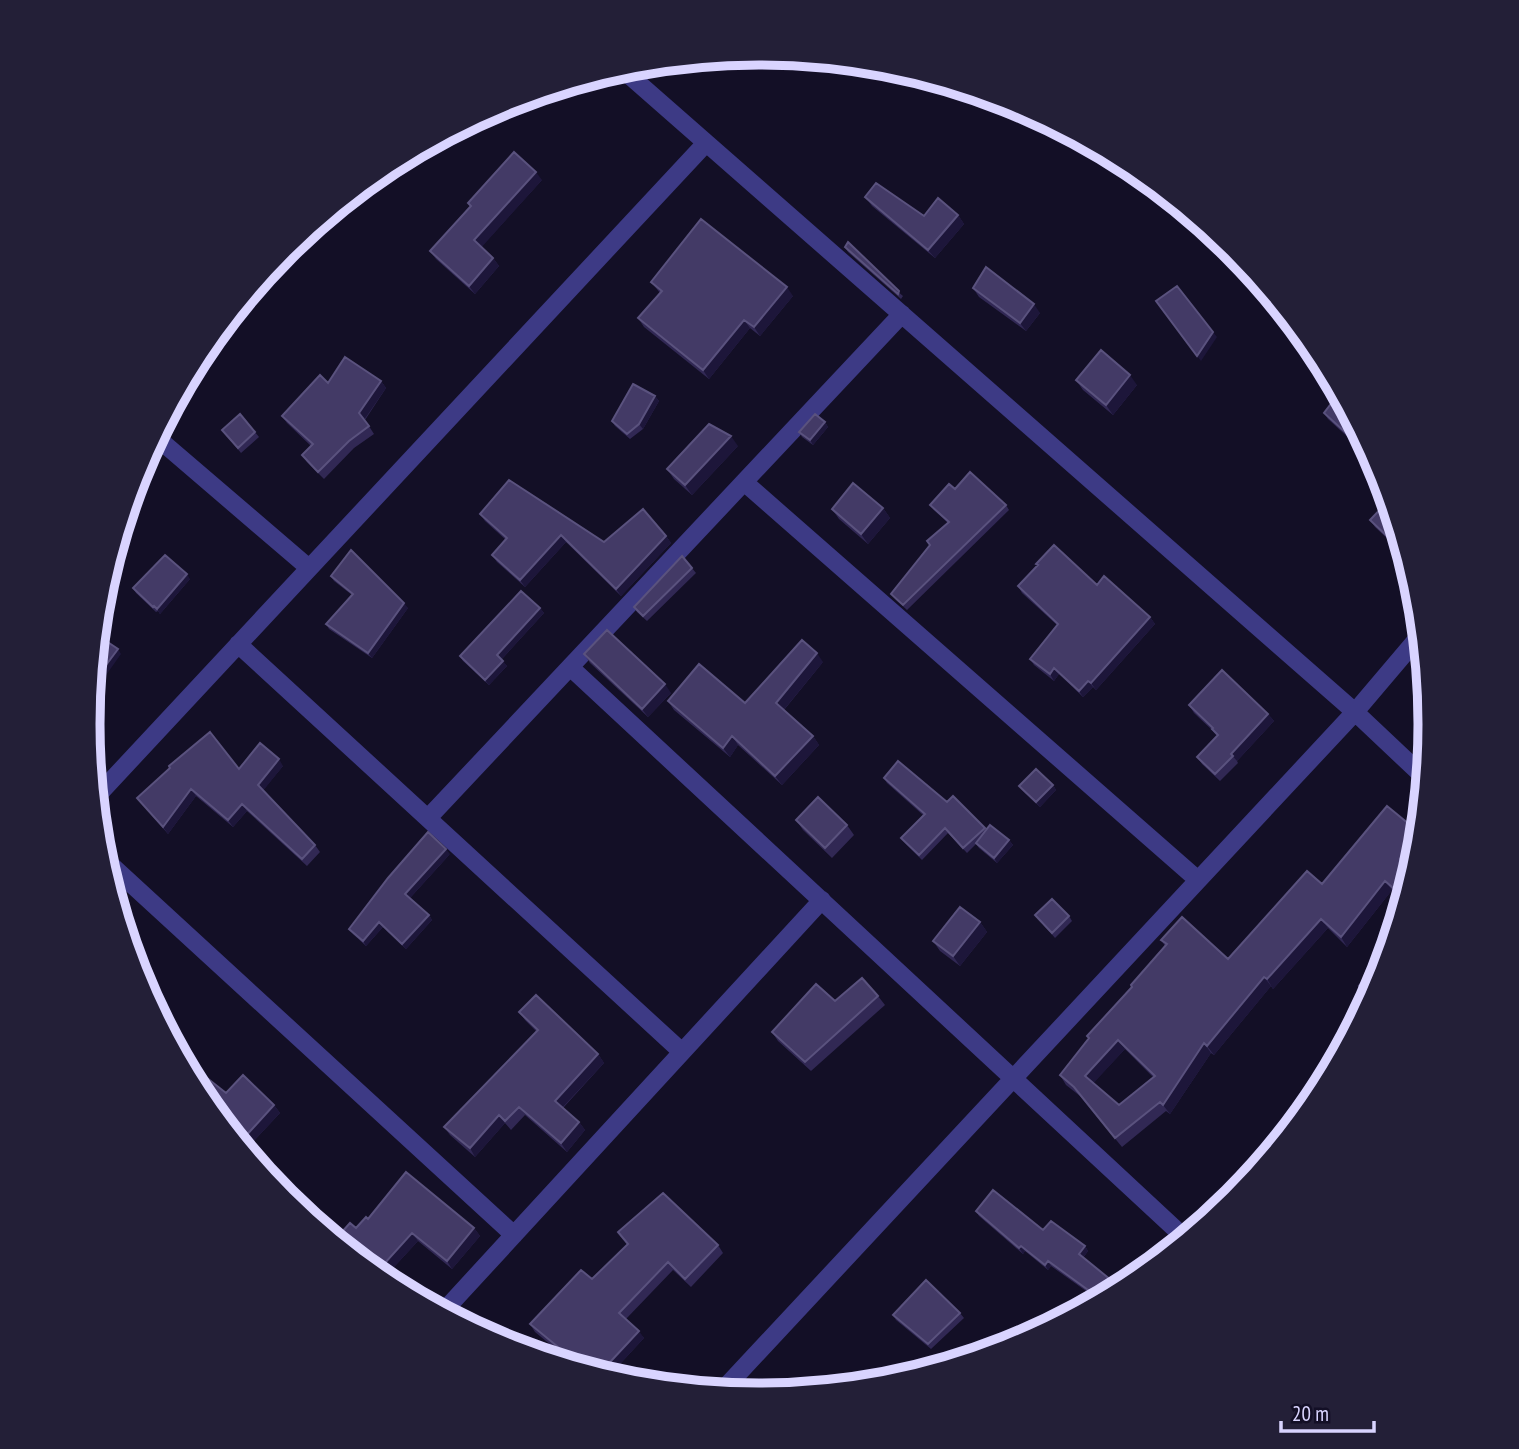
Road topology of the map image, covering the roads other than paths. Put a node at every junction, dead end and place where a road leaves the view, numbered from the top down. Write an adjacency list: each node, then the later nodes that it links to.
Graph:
1 (631, 77): 2 (street)
2 (706, 143): 3 (street); 6 (street)
3 (902, 314): 5 (street); 10 (street)
4 (163, 443): 6 (street)
5 (744, 482): 9 (street); 15 (street)
6 (309, 568): 8 (street)
7 (1414, 642): 10 (street)
8 (238, 644): 12 (street); 13 (street)
9 (570, 667): 13 (street); 16 (street)
10 (1355, 712): 11 (street); 15 (street)
11 (1418, 771)
12 (103, 789)
13 (428, 818): 17 (street)
14 (116, 870): 20 (street)
15 (1198, 880): 18 (street)
16 (822, 900): 17 (street); 18 (street)
17 (682, 1052): 20 (street)
18 (1013, 1078): 19 (street); 22 (street)
19 (1180, 1233)
20 (514, 1235): 21 (street)
21 (449, 1306)
22 (729, 1383)

